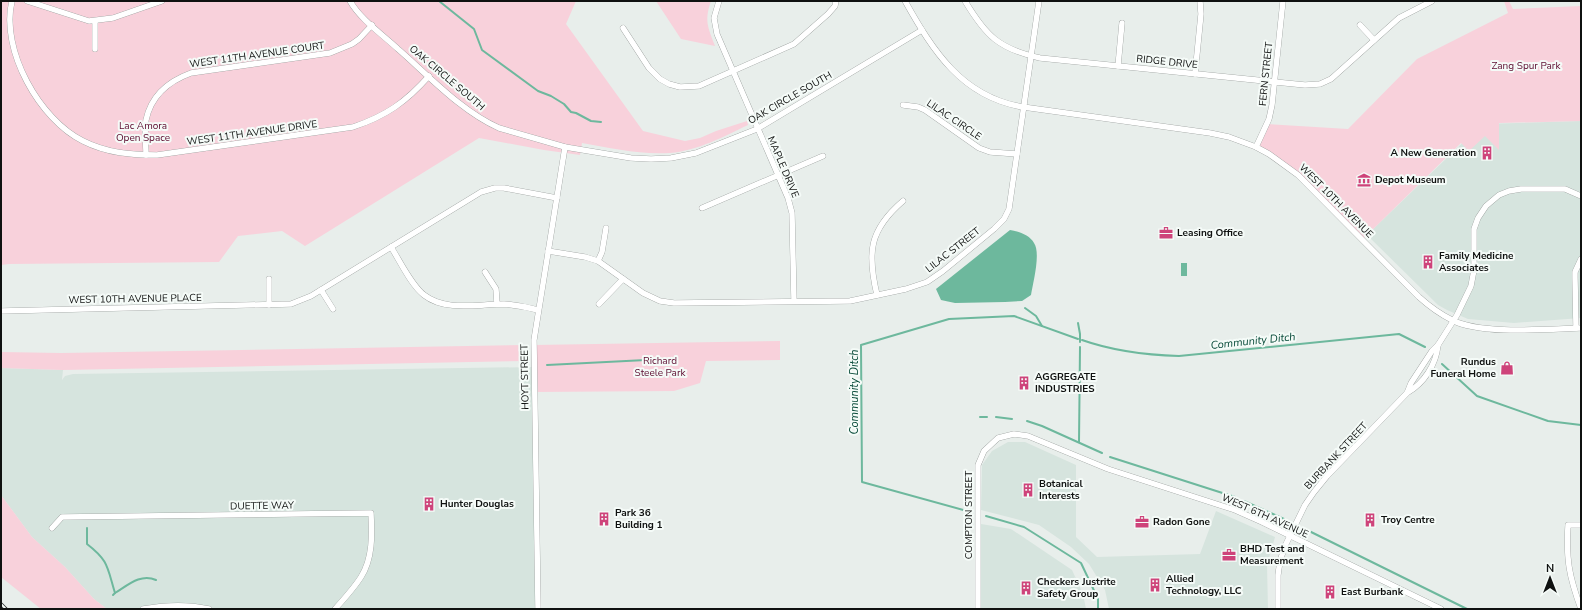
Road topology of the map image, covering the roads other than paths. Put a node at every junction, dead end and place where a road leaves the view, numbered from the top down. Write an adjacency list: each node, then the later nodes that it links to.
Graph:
1 (12, 1): 15 (street)
2 (27, 1): 13 (street)
3 (162, 1): 13 (street)
4 (350, 1): 16 (street, OAK CIRCLE SOUTH)
5 (719, 1): 24 (street, MAPLE DRIVE)
6 (836, 1): 24 (street)
7 (905, 1): 19 (street, WEST 10TH AVENUE)
8 (965, 1): 22 (street, RIDGE DRIVE)
9 (1039, 1): 22 (street, LILAC STREET)
10 (1200, 1): 25 (street)
11 (1283, 1): 27 (street, FERN STREET)
12 (1432, 1): 20 (street, RIDGE DRIVE)
13 (95, 21): 21 (street)
14 (1122, 23): 23 (street)
15 (4, 24)
16 (372, 25): 26 (street, OAK CIRCLE SOUTH); 35 (street, WEST 11TH AVENUE COURT)
17 (1360, 25): 20 (street)
18 (623, 28): 24 (street)
19 (922, 30): 30 (street, WEST 10TH AVENUE); 31 (street, OAK CIRCLE SOUTH)
20 (1374, 40): 27 (street, RIDGE DRIVE)
21 (95, 49)
22 (1032, 56): 23 (street, RIDGE DRIVE); 30 (street, LILAC STREET)
23 (1118, 66): 25 (street, RIDGE DRIVE)
24 (733, 72): 31 (street, MAPLE DRIVE)
25 (1195, 74): 27 (street, RIDGE DRIVE)
26 (429, 76): 32 (street, OAK CIRCLE SOUTH); 35 (street, WEST 11TH AVENUE DRIVE)
27 (1275, 82): 33 (street, FERN STREET)
28 (21, 83): 35 (street, WEST 11TH AVENUE DRIVE)
29 (903, 105): 34 (street, LILAC CIRCLE)
30 (1023, 107): 33 (street, WEST 10TH AVENUE); 34 (street, LILAC STREET)
31 (757, 129): 32 (street, OAK CIRCLE SOUTH); 37 (street, MAPLE DRIVE)
32 (565, 147): 39 (street, HOYT STREET)
33 (1256, 147): 59 (street, WEST 10TH AVENUE)
34 (1018, 154): 51 (street, LILAC STREET)
35 (146, 155)
36 (823, 156): 37 (street)
37 (777, 175): 41 (street); 52 (street, MAPLE DRIVE)
38 (1581, 196): 59 (street, BURBANK STREET)
39 (557, 198): 43 (street, WEST 10TH AVENUE PLACE); 44 (street, HOYT STREET)
40 (903, 202): 51 (street)
41 (702, 208)
42 (606, 228): 46 (street)
43 (391, 247): 50 (street, WEST 10TH AVENUE PLACE); 53 (street)
44 (548, 251): 46 (street, LILAC STREET); 57 (street, HOYT STREET)
45 (1581, 259): 60 (street)
46 (598, 261): 49 (street, LILAC STREET)
47 (486, 272): 53 (street)
48 (269, 279): 55 (street)
49 (623, 279): 52 (street, LILAC STREET); 54 (street)
50 (321, 290): 55 (street, WEST 10TH AVENUE PLACE); 56 (street)
51 (877, 295): 52 (street, LILAC STREET)
52 (794, 301)
53 (497, 304): 57 (street)
54 (599, 304)
55 (269, 305): 58 (street, WEST 10TH AVENUE PLACE)
56 (333, 309)
57 (538, 310): 68 (street, HOYT STREET)
58 (1, 311)
59 (1453, 321): 60 (street, WEST 10TH AVENUE); 64 (street, BURBANK STREET)
60 (1578, 328)
61 (1075, 456): 64 (street, WEST 6TH AVENUE); 69 (street, COMPTON STREET)
62 (1581, 525): 72 (street)
63 (52, 528): 67 (street, DUETTE WAY)
64 (1290, 536): 70 (street, BURBANK STREET); 71 (street, WEST 6TH AVENUE)
65 (143, 609): 66 (street)
66 (209, 609)
67 (336, 609)
68 (538, 609)
69 (978, 609)
70 (1278, 609)
71 (1441, 609)
72 (1581, 609)

